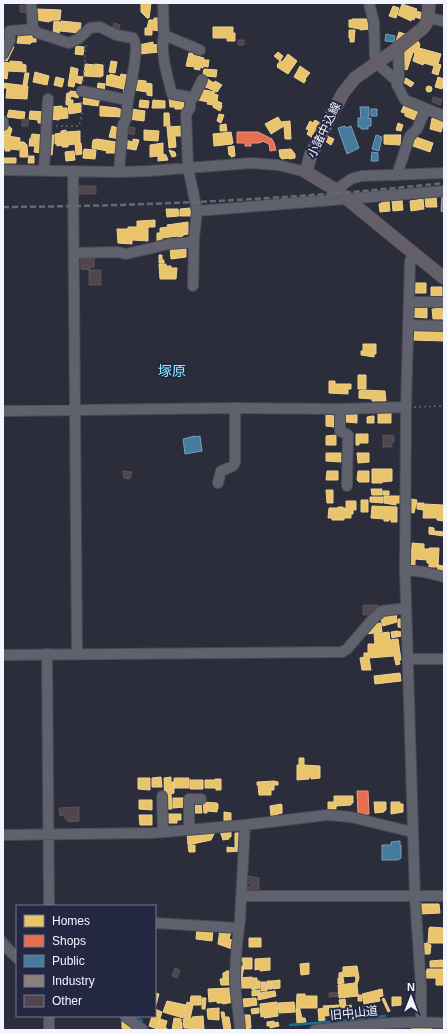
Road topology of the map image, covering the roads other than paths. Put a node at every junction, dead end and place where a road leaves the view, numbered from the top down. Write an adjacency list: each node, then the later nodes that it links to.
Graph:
1 (31, 3): 7 (street)
2 (163, 3): 8 (street)
3 (369, 3): 12 (street)
4 (429, 3): 5 (main road)
5 (428, 18): 6 (street); 9 (main road, 小諸中込線)
6 (444, 21)
7 (33, 29): 11 (street); 18 (street)
8 (164, 35): 10 (street); 16 (street)
9 (398, 48): 12 (main road, 小諸中込線); 14 (street)
10 (200, 50)
11 (3, 54)
12 (378, 62): 14 (street); 28 (main road, 小諸中込線)
13 (202, 80): 16 (street)
14 (397, 81): 19 (street)
15 (82, 91): 18 (street)
16 (190, 97): 23 (street)
17 (48, 99): 25 (street)
18 (128, 100): 27 (street)
19 (426, 109): 20 (street); 30 (street)
20 (444, 116)
21 (3, 121): 22 (street)
22 (3, 125)
23 (188, 167): 27 (street); 28 (street); 34 (street)
24 (3, 170): 25 (street)
25 (44, 170): 26 (street)
26 (73, 171): 27 (street); 36 (street)
27 (119, 172)
28 (306, 172): 31 (main road, 小諸中込線)
29 (444, 173): 30 (street)
30 (397, 175): 31 (street)
31 (336, 190): 33 (main road, 小諸中込線)
32 (444, 191): 33 (street)
33 (346, 199): 34 (street); 37 (main road, 小諸中込線)
34 (197, 211): 35 (street)
35 (194, 242): 36 (street); 39 (street)
36 (74, 253): 47 (street)
37 (414, 253): 38 (main road, 小諸中込線); 40 (street)
38 (444, 278)
39 (193, 286)
40 (409, 302): 41 (street); 42 (street)
41 (444, 302)
42 (408, 325): 43 (street); 44 (street)
43 (444, 326)
44 (406, 407): 46 (street); 51 (street)
45 (235, 408): 46 (street); 47 (street); 49 (street)
46 (340, 409): 50 (street)
47 (75, 410): 48 (street); 55 (street)
48 (3, 411)
49 (218, 483)
50 (347, 486)
51 (405, 570): 52 (street); 53 (street)
52 (444, 578)
53 (406, 608): 55 (street); 57 (street)
54 (47, 654): 55 (street); 56 (street); 66 (street)
55 (77, 654)
56 (3, 655)
57 (408, 659): 58 (street); 64 (street)
58 (444, 659)
59 (162, 796): 63 (street)
60 (201, 799): 62 (street)
61 (244, 825): 62 (street); 64 (street); 67 (street)
62 (189, 830): 63 (street)
63 (163, 832): 66 (street)
64 (412, 832): 68 (street)
65 (3, 835): 66 (street)
66 (48, 835): 70 (street)
67 (242, 896): 68 (street); 72 (street)
68 (414, 896): 69 (street); 77 (street)
69 (444, 896)
70 (49, 905)
71 (156, 923): 72 (street)
72 (239, 928): 82 (street)
73 (3, 944): 74 (street)
74 (16, 957)
75 (49, 1017): 80 (street)
76 (127, 1017): 81 (street)
77 (421, 1021): 78 (street, 旧中山道); 79 (street, 旧中山道)
78 (444, 1023)
79 (408, 1026): 83 (street, 旧中山道)
80 (49, 1030)
81 (143, 1030)
82 (240, 1030)
83 (315, 1030)

